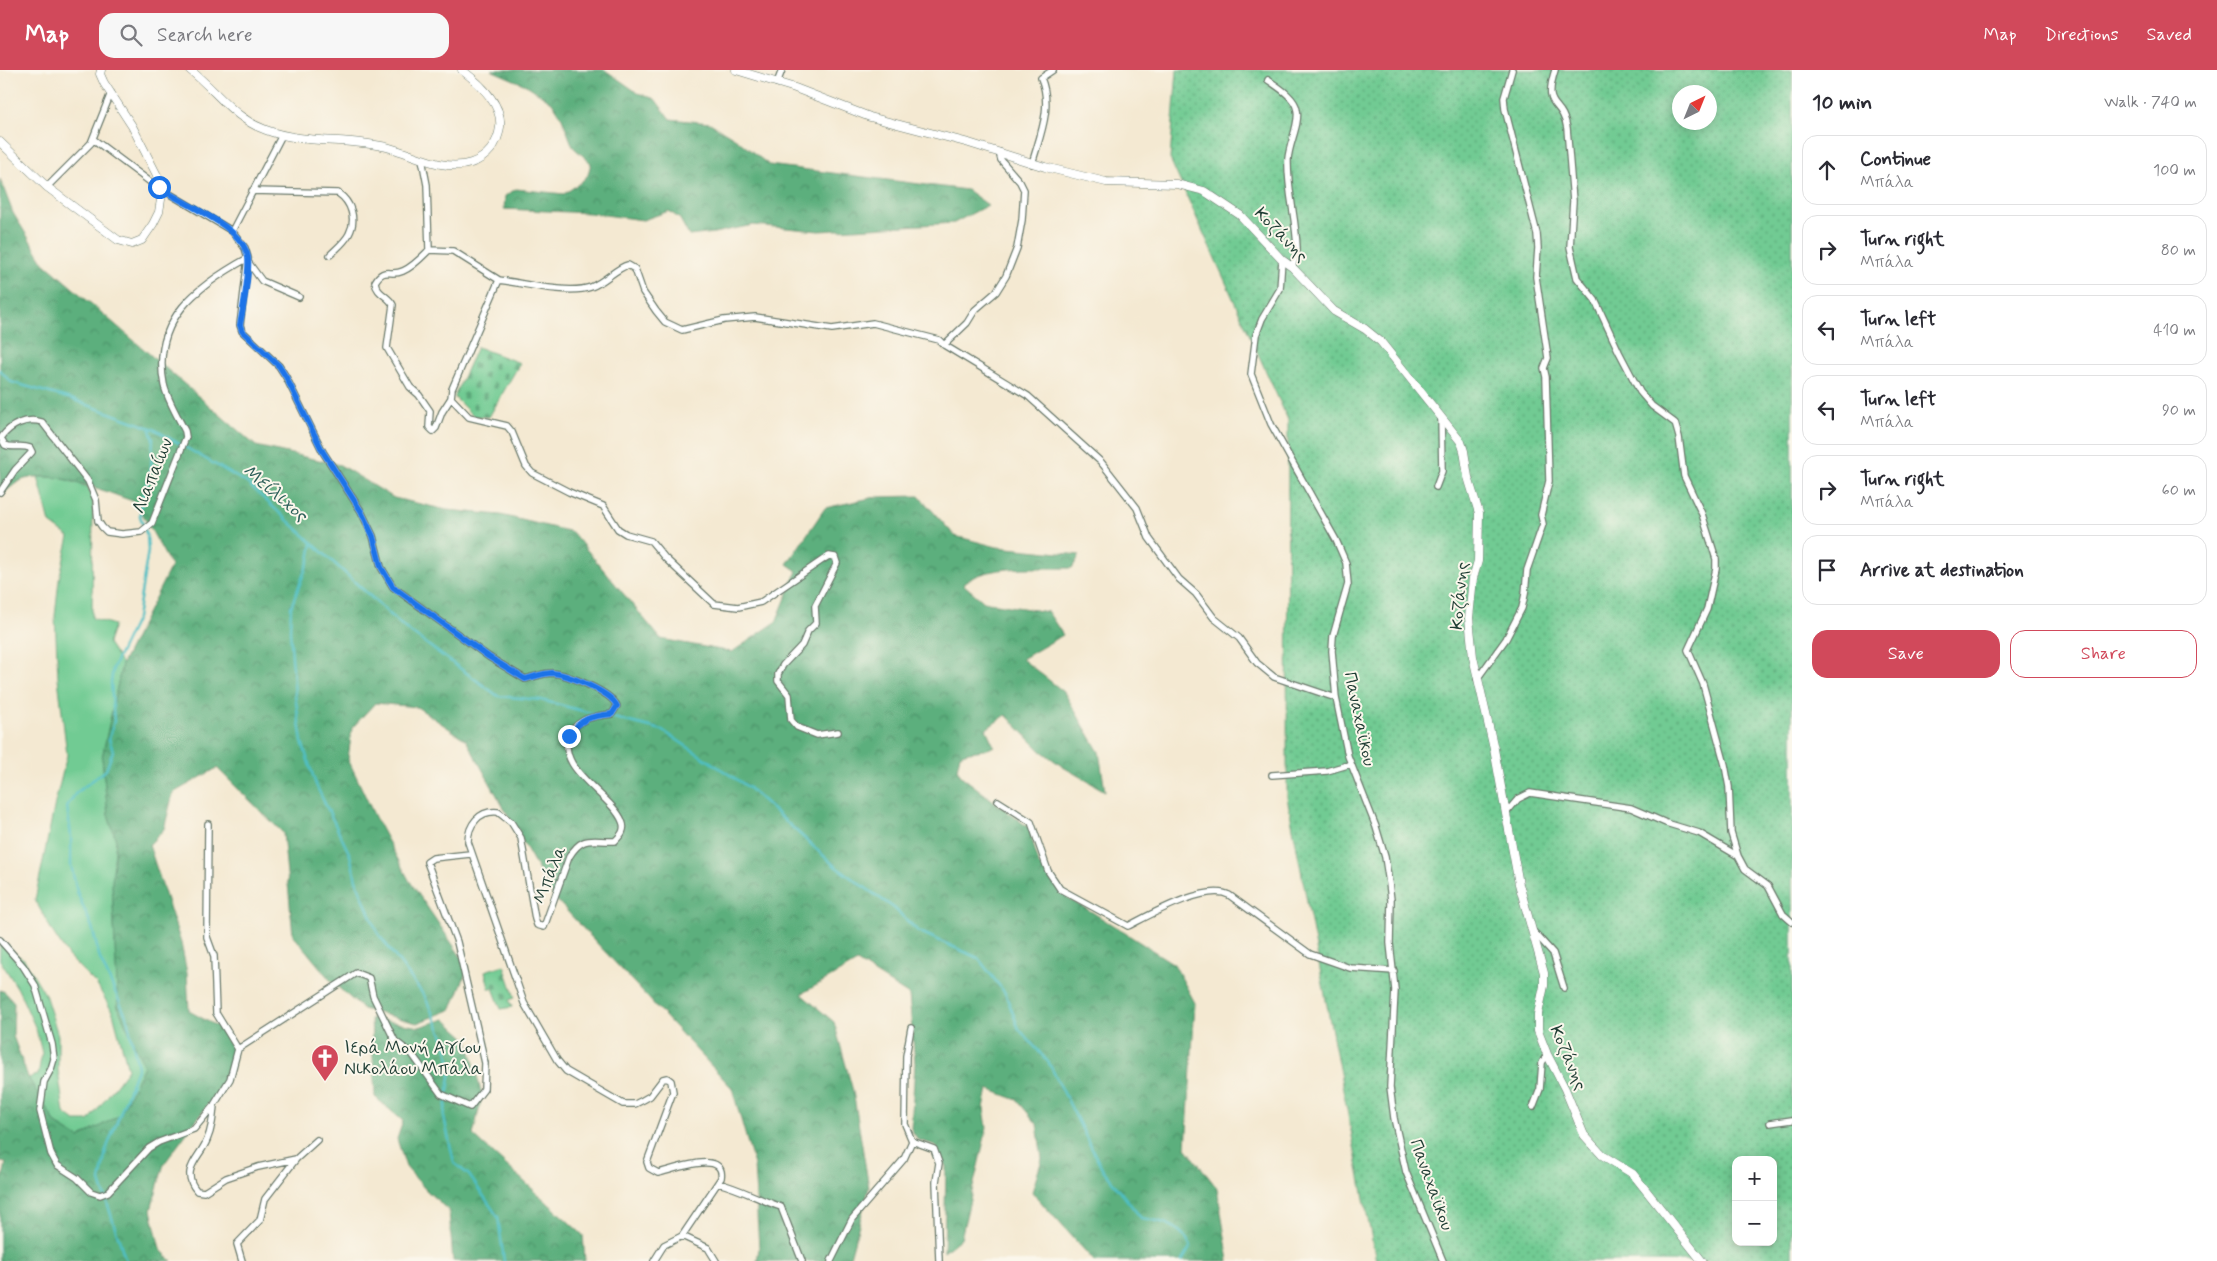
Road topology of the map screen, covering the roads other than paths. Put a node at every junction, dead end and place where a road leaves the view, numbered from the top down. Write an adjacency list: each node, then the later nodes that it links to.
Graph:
1 (101, 70): 11 (street)
2 (190, 70): 12 (street)
3 (462, 70): 16 (street)
4 (736, 70): 10 (street, Κοζάνης)
5 (782, 70): 10 (street)
6 (1053, 70): 17 (street)
7 (1512, 70): 34 (street)
8 (1555, 70): 43 (street)
9 (1268, 80): 26 (street)
10 (778, 83): 15 (street, Κοζάνης)
11 (111, 93): 13 (street); 19 (street)
12 (282, 135): 16 (street); 20 (street)
13 (93, 139): 18 (street); 19 (street)
14 (0, 142): 18 (street)
15 (999, 152): 17 (street, Κοζάνης); 29 (street)
16 (422, 159): 22 (street)
17 (1032, 164): 25 (street, Κοζάνης)
18 (47, 187): 19 (street)
19 (163, 191): 21 (street)
20 (252, 191): 21 (street); 23 (street)
21 (232, 231): 24 (street)
22 (429, 250): 27 (street); 30 (street)
23 (330, 255)
24 (248, 260): 28 (street); 33 (street, Λιαπαίων); 42 (street, Μπάλα)
25 (1282, 260): 26 (street, Κοζάνης); 35 (street, Παναχαϊκου)
26 (1292, 267): 31 (street, Κοζάνης)
27 (499, 280): 29 (street); 30 (street)
28 (299, 297)
29 (944, 345): 35 (street)
30 (451, 398): 36 (street)
31 (1441, 418): 32 (street); 34 (street, Κοζάνης)
32 (1436, 487)
33 (0, 492)
34 (1478, 679): 40 (street, Κοζάνης)
35 (1336, 698): 37 (street, Παναχαϊκου)
36 (838, 732)
37 (1351, 764): 38 (street); 47 (street, Παναχαϊκου)
38 (1272, 776)
39 (998, 801): 47 (street)
40 (1506, 813): 43 (street); 45 (street, Κοζάνης)
41 (208, 824): 50 (street)
42 (470, 854): 50 (street); 59 (street, Μπάλα)
43 (1738, 856): 44 (street)
44 (1792, 922)
45 (1532, 930): 48 (street); 51 (street, Κοζάνης)
46 (0, 940): 52 (street)
47 (1394, 971): 67 (street, Παναχαϊκου)
48 (1564, 988)
49 (911, 1028): 57 (street)
50 (238, 1049): 52 (street)
51 (1546, 1054): 53 (street); 68 (street, Κοζάνης)
52 (214, 1105): 58 (street)
53 (1533, 1106)
54 (1792, 1120): 55 (street)
55 (1770, 1123)
56 (317, 1140): 58 (street)
57 (912, 1142): 65 (street); 66 (street)
58 (296, 1159): 61 (street)
59 (718, 1183): 60 (street); 64 (street)
60 (682, 1236): 62 (street); 63 (street)
61 (242, 1261)
62 (654, 1261)
63 (716, 1261)
64 (802, 1261)
65 (831, 1261)
66 (939, 1261)
67 (1443, 1261)
68 (1702, 1261)

